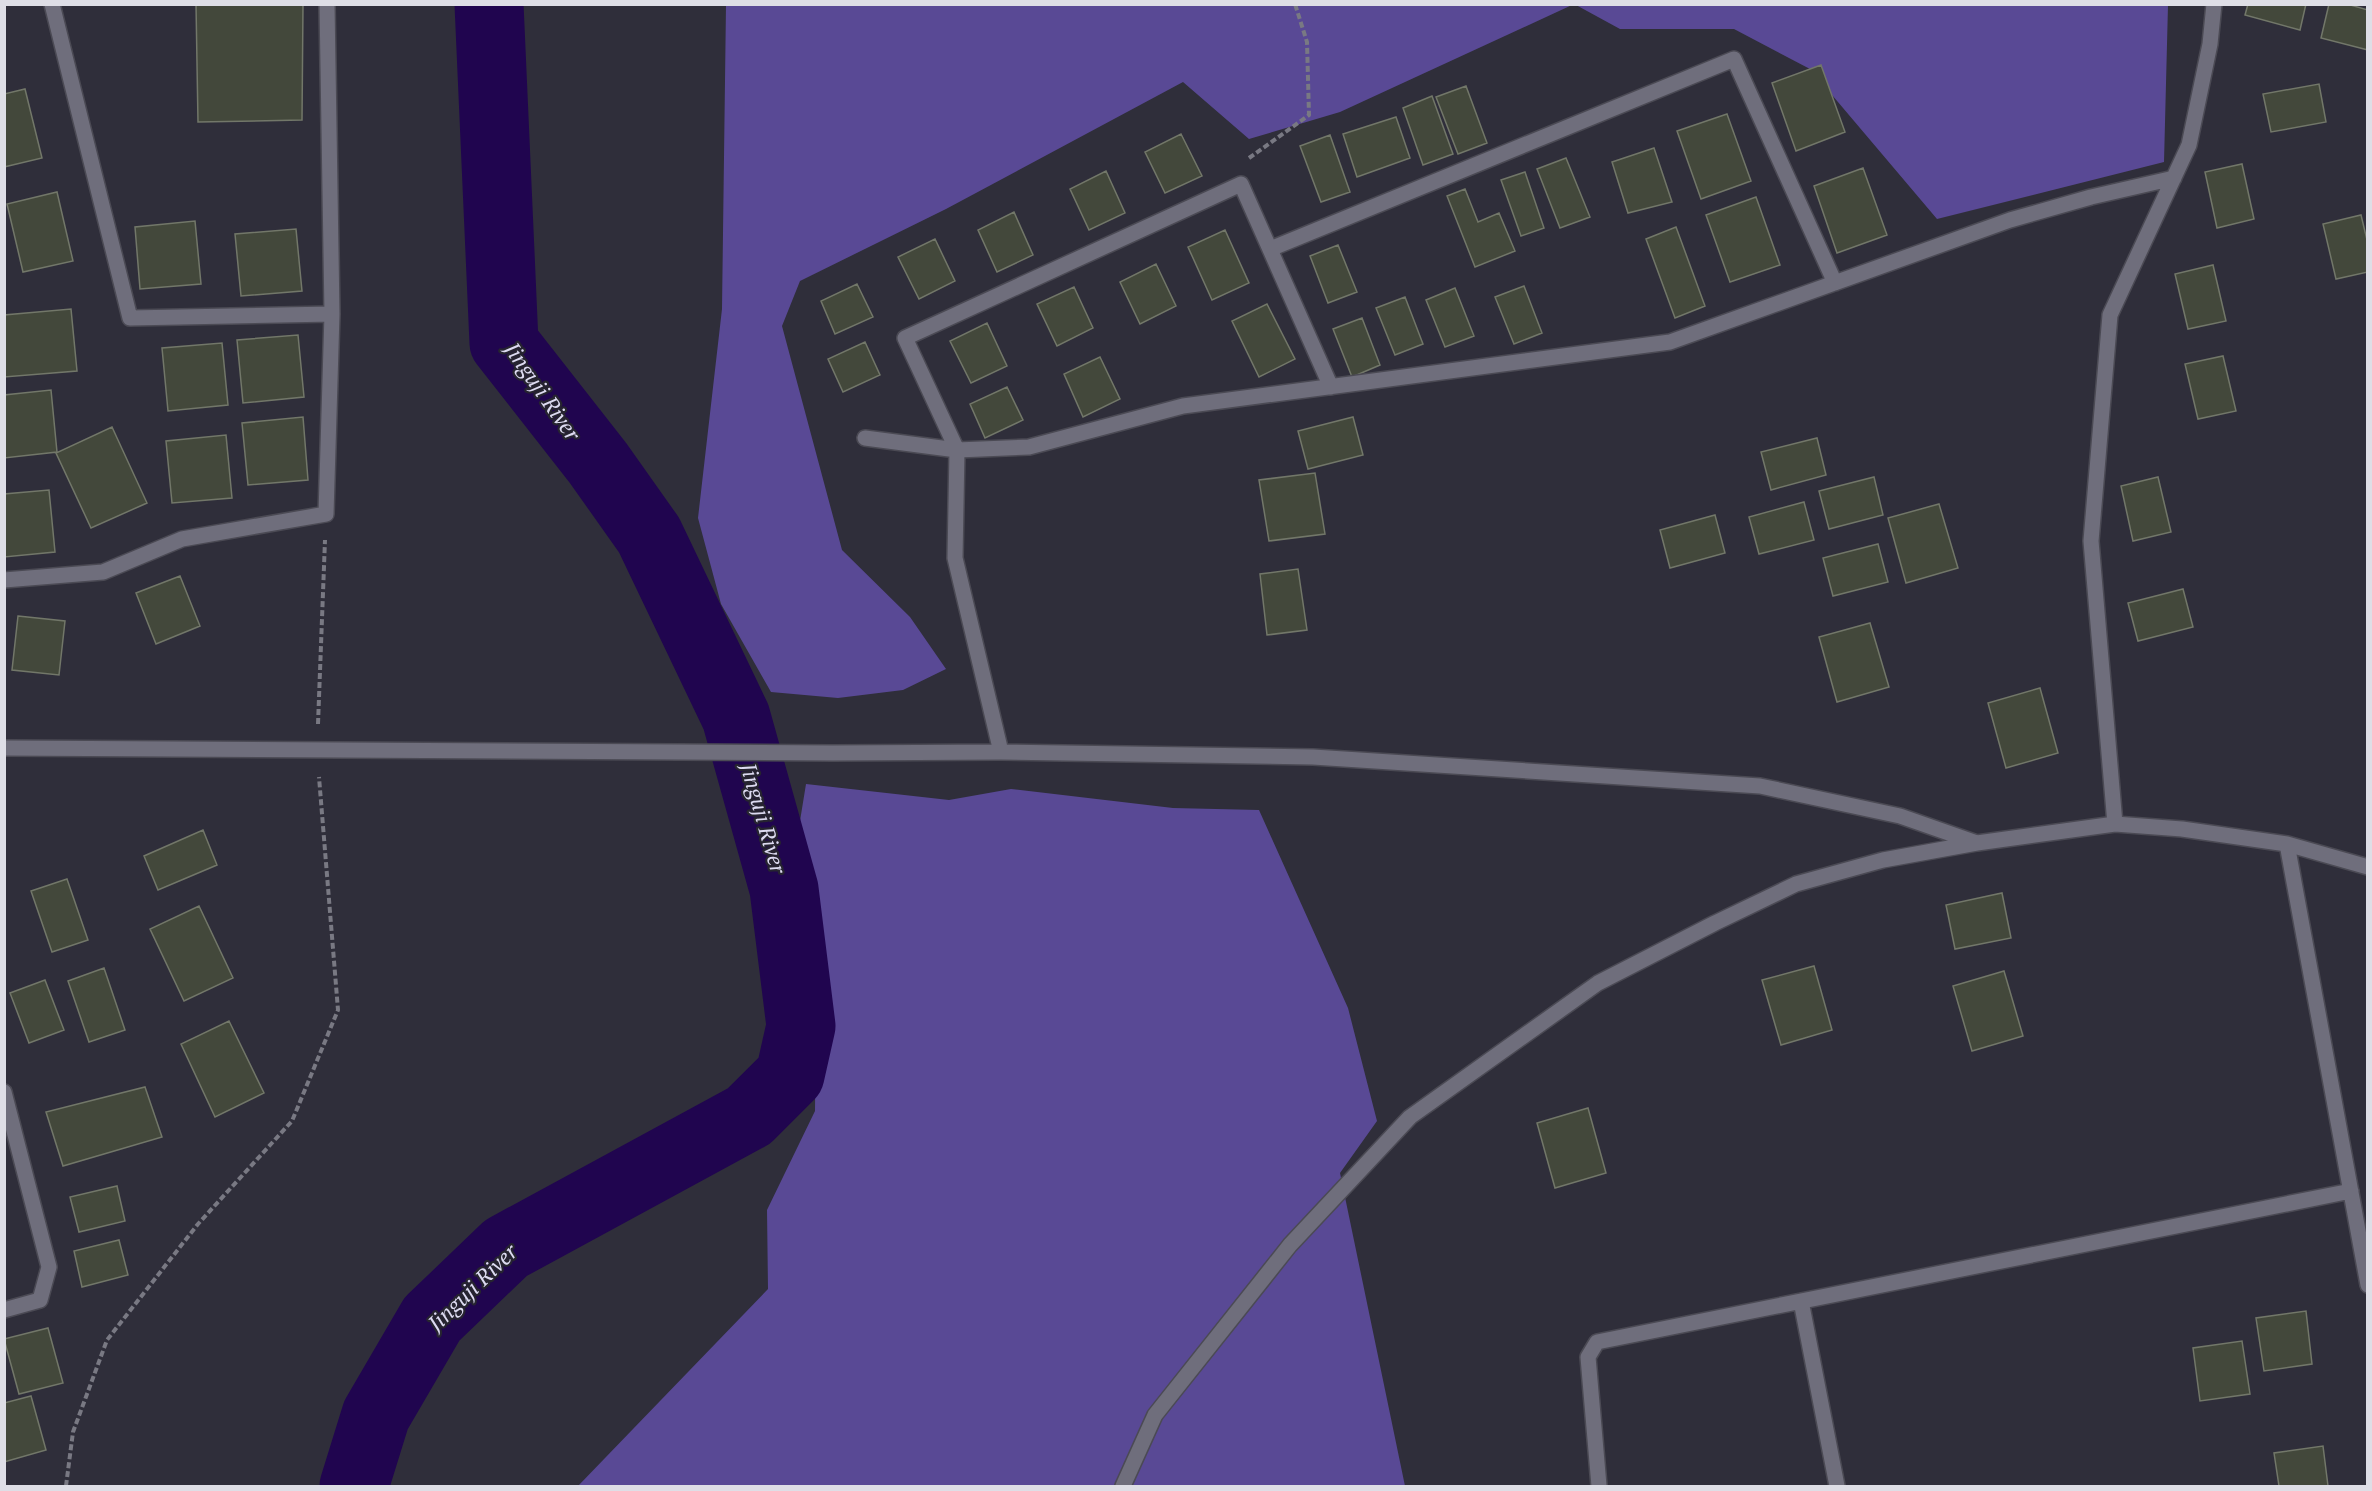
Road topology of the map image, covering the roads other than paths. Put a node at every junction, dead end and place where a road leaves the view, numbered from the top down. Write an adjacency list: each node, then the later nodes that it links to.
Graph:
1 (52, 4): 7 (street)
2 (327, 4): 7 (street)
3 (2214, 4): 4 (street)
4 (2174, 178): 6 (street); 14 (street)
5 (1270, 249): 6 (street); 8 (street); 10 (street)
6 (1835, 283): 8 (street)
7 (332, 314): 11 (street)
8 (1331, 387): 10 (street)
9 (865, 438): 10 (street)
10 (957, 450): 13 (street)
11 (4, 580)
12 (4, 748): 13 (street)
13 (1000, 752): 15 (street)
14 (2115, 824): 15 (street); 16 (street)
15 (1977, 843): 23 (street)
16 (2287, 844): 17 (street); 19 (street)
17 (2367, 867)
18 (4, 1092): 22 (street)
19 (2351, 1191): 20 (street); 21 (street)
20 (2367, 1285)
21 (1801, 1301): 24 (street); 25 (street)
22 (4, 1310)
23 (1123, 1486)
24 (1599, 1486)
25 (1837, 1486)

